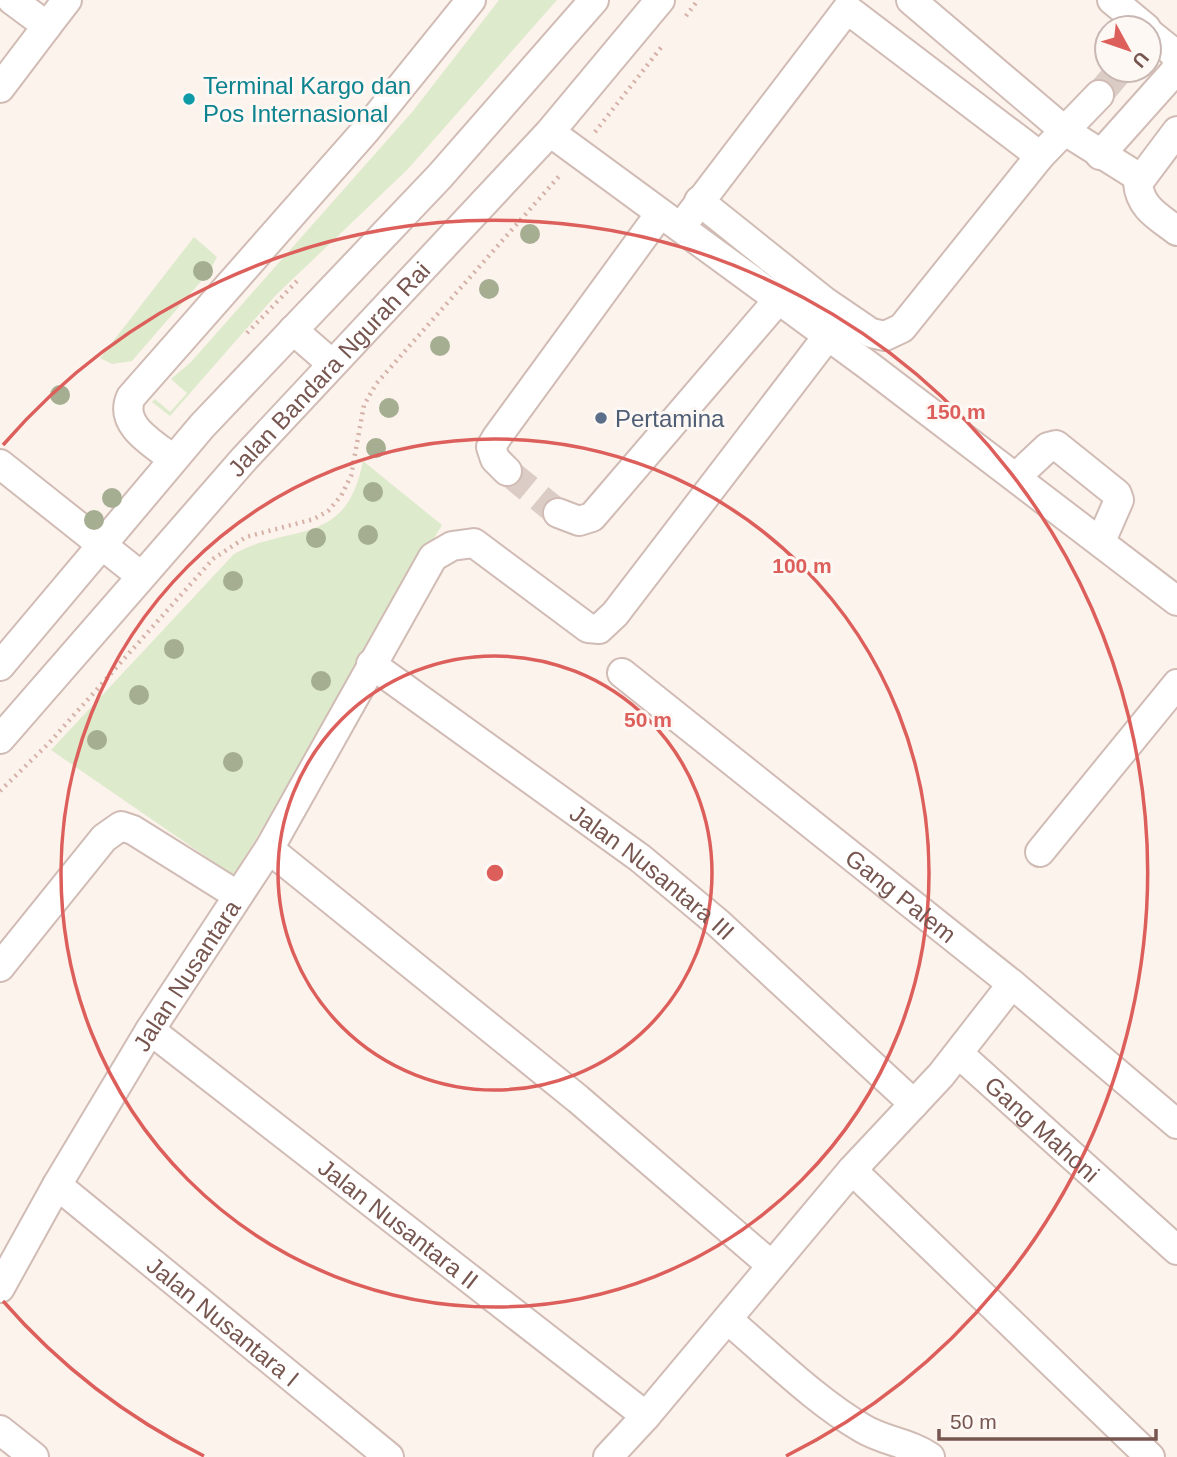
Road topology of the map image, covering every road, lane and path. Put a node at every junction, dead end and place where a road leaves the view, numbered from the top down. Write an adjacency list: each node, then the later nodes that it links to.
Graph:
1 (12, 0): 12 (street)
2 (67, 0): 12 (street)
3 (471, 0): 32 (street)
4 (594, 0): 29 (street)
5 (660, 0): 20 (street, Jalan Bandara Ngurah Rai)
6 (698, 0): 11 (path)
7 (1112, 0): 10 (street)
8 (850, 5): 23 (street); 25 (street)
9 (926, 5): 18 (street)
10 (1128, 14)
11 (681, 22)
12 (47, 26): 16 (street)
13 (1163, 43): 15 (street)
14 (664, 44): 21 (path)
15 (1177, 62): 22 (street)
16 (0, 88)
17 (1099, 94): 18 (street)
18 (1065, 131): 22 (street); 23 (street)
19 (1177, 131): 24 (street)
20 (550, 132): 21 (street); 31 (street, Jalan Bandara Ngurah Rai)
21 (579, 154): 26 (street); 46 (path)
22 (1100, 155): 24 (street)
23 (1040, 156): 25 (street)
24 (1140, 178): 27 (street)
25 (699, 201): 26 (street)
26 (669, 222): 28 (street); 34 (street)
27 (1177, 230)
28 (778, 300): 30 (street); 36 (street)
29 (293, 330): 31 (street); 32 (street)
30 (827, 337): 35 (street); 41 (street, Jalan Nusantara)
31 (332, 364): 39 (street, Jalan Bandara Ngurah Rai)
32 (173, 459): 38 (street)
33 (0, 464): 38 (street)
34 (507, 471)
35 (1016, 477): 37 (street); 37 (street)
36 (558, 513)
37 (1101, 541): 40 (street)
38 (102, 544): 39 (street); 42 (street)
39 (141, 576): 45 (street, Jalan Bandara Ngurah Rai)
40 (1177, 601)
41 (371, 664): 47 (street, Jalan Nusantara); 54 (street, Jalan Nusantara III)
42 (0, 666)
43 (622, 673): 51 (street, Gang Palem)
44 (1177, 684): 48 (street)
45 (0, 739)
46 (0, 791)
47 (268, 849): 49 (street, Jalan Nusantara); 59 (street)
48 (1040, 852)
49 (237, 895): 50 (street); 52 (street, Jalan Nusantara)
50 (0, 967)
51 (1012, 984): 53 (street); 55 (street, Gang Palem)
52 (150, 1030): 57 (street, Jalan Nusantara); 62 (street, Jalan Nusantara II)
53 (959, 1054): 54 (street); 58 (street, Gang Mahoni)
54 (914, 1104): 56 (street)
55 (1177, 1124)
56 (852, 1170): 59 (street); 68 (street)
57 (57, 1185): 60 (street, Jalan Nusantara); 65 (street, Jalan Nusantara I)
58 (1177, 1250)
59 (771, 1265): 61 (street)
60 (0, 1288)
61 (728, 1320): 62 (street); 67 (street)
62 (646, 1416): 66 (street)
63 (0, 1430): 64 (street)
64 (34, 1457)
65 (389, 1457)
66 (608, 1457)
67 (930, 1457)
68 (1150, 1457)

